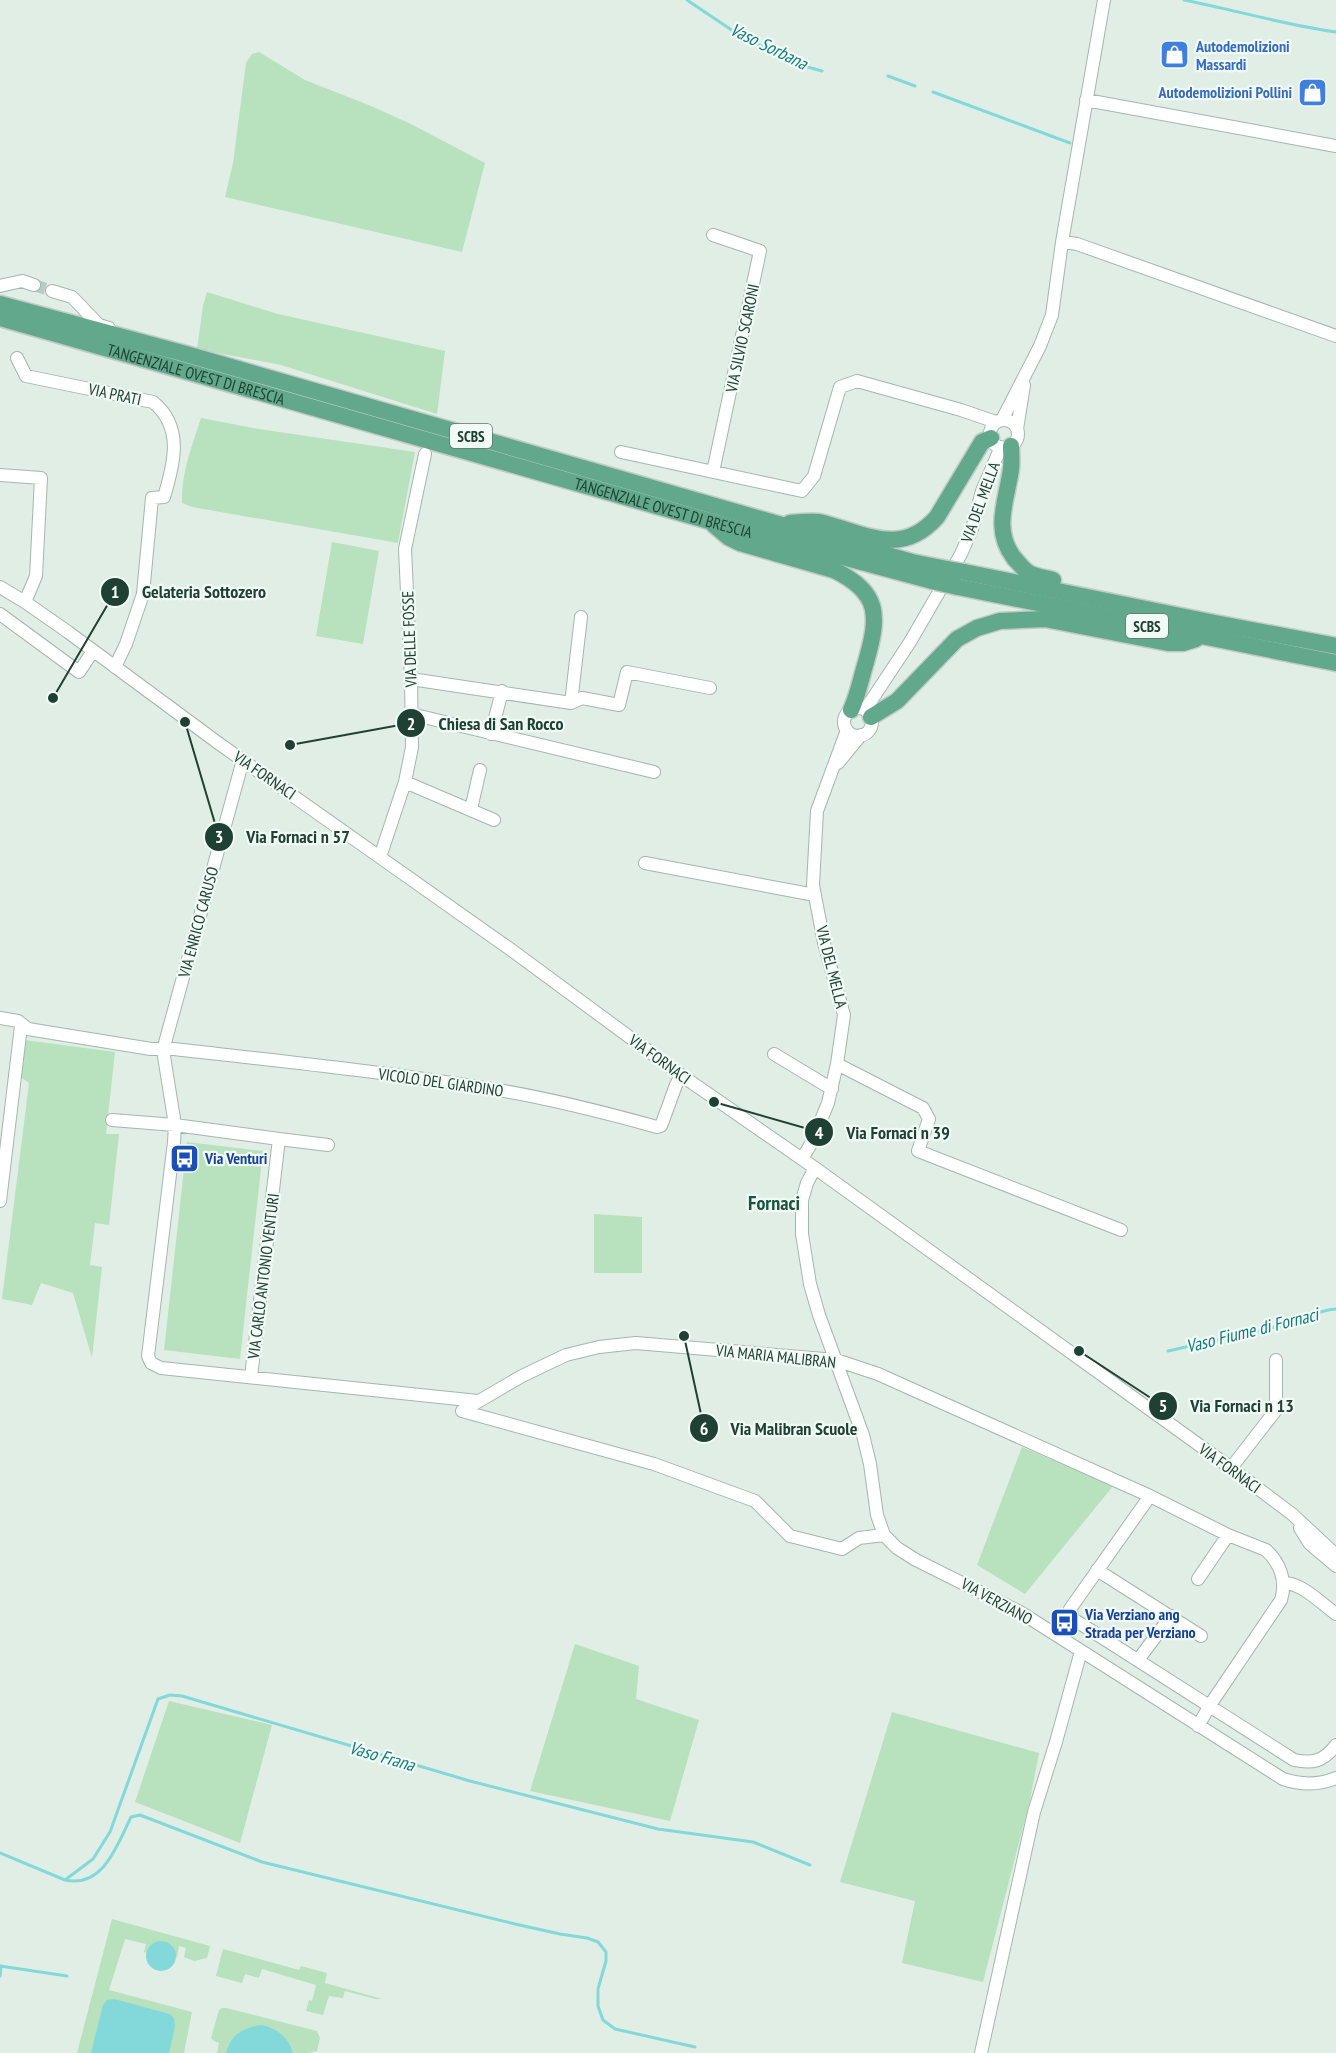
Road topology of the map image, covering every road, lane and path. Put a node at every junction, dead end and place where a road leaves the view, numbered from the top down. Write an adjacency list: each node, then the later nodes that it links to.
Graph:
1 (1104, 0): 2 (street, VIA DEL MELLA)
2 (1086, 100): 3 (street); 5 (street, VIA DEL MELLA)
3 (1336, 146)
4 (713, 235): 19 (street, VIA SILVIO SCARONI)
5 (1062, 242): 11 (street); 14 (street, VIA DEL MELLA)
6 (34, 285): 7 (street)
7 (0, 286)
8 (52, 291): 12 (street)
9 (0, 303): 12 (main road, TANGENZIALE OVEST DI BRESCIA / SCBS)
10 (0, 318): 21 (main road, TANGENZIALE OVEST DI BRESCIA / SCBS)
11 (1336, 336)
12 (186, 354): 22 (main road, TANGENZIALE OVEST DI BRESCIA / SCBS)
13 (17, 358): 34 (street, VIA PRATI)
14 (1026, 372): 15 (street, VIA DEL MELLA); 16 (street, VIA DEL MELLA)
15 (1017, 429): 16 (street); 16 (street, VIA DEL MELLA)
16 (999, 434): 19 (street); 22 (main road); 29 (main road); 39 (street, VIA DEL MELLA)
17 (621, 452): 19 (street)
18 (425, 454): 35 (street, VIA DELLE FOSSE)
19 (713, 472)
20 (0, 475): 26 (street)
21 (709, 521): 23 (main road, TANGENZIALE OVEST DI BRESCIA / SCBS); 39 (main road)
22 (778, 524): 23 (main road, TANGENZIALE OVEST DI BRESCIA / SCBS)
23 (939, 575): 24 (main road, TANGENZIALE OVEST DI BRESCIA / SCBS, bridge)
24 (961, 580): 29 (main road, TANGENZIALE OVEST DI BRESCIA / SCBS); 30 (main road, TANGENZIALE OVEST DI BRESCIA / SCBS)
25 (0, 587): 26 (street, VIA FORNACI)
26 (25, 602): 32 (street, VIA FORNACI)
27 (0, 614): 32 (street)
28 (581, 617): 38 (street)
29 (1215, 623): 31 (main road, TANGENZIALE OVEST DI BRESCIA / SCBS)
30 (1202, 637): 33 (main road, TANGENZIALE OVEST DI BRESCIA / SCBS); 39 (main road)
31 (1336, 646)
32 (93, 651): 34 (street, VIA FORNACI)
33 (1336, 663)
34 (115, 666): 44 (street, VIA FORNACI)
35 (411, 679): 37 (street); 40 (street, VIA DELLE FOSSE)
36 (710, 688): 38 (street)
37 (502, 691): 38 (street); 42 (street)
38 (571, 703)
39 (862, 712): 41 (street, VIA DEL MELLA); 43 (street, VIA DEL MELLA)
40 (411, 714): 42 (street); 48 (street, VIA DELLE FOSSE)
41 (847, 730): 43 (street); 46 (street, VIA DEL MELLA)
42 (491, 734): 47 (street)
43 (861, 735): 46 (street, VIA DEL MELLA)
44 (243, 760): 51 (street, VIA FORNACI); 56 (street, VIA ENRICO CARUSO)
45 (480, 770): 49 (street)
46 (832, 771): 53 (street, VIA DEL MELLA)
47 (654, 772)
48 (405, 782): 49 (street); 51 (street, VIA DELLE FOSSE)
49 (471, 808): 50 (street)
50 (494, 820)
51 (380, 856): 59 (street, VIA FORNACI)
52 (645, 862): 53 (street)
53 (815, 895): 58 (street, VIA DEL MELLA)
54 (0, 1018): 55 (street)
55 (21, 1026): 56 (street); 67 (street)
56 (163, 1050): 59 (street, VICOLO DEL GIARDINO); 62 (street, VIA CARLO ANTONIO VENTURI)
57 (774, 1054): 60 (street)
58 (837, 1064): 60 (street, VIA DEL MELLA); 68 (street)
59 (681, 1075): 65 (street, VIA FORNACI)
60 (832, 1089): 65 (street, VIA DEL MELLA)
61 (112, 1120): 62 (street)
62 (175, 1125): 63 (street); 71 (street, VIA CARLO ANTONIO VENTURI)
63 (279, 1139): 64 (street); 71 (street, VIA CARLO ANTONIO VENTURI)
64 (328, 1145)
65 (801, 1159): 66 (street, VIA FORNACI)
66 (815, 1168): 69 (street); 73 (street, VIA FORNACI)
67 (0, 1201)
68 (1121, 1230)
69 (836, 1360): 72 (street, VIA MARIA MALIBRAN); 74 (street, VIA MARIA MALIBRAN); 76 (street)
70 (1276, 1360): 73 (street)
71 (251, 1377): 72 (street, VIA CARLO ANTONIO VENTURI)
72 (478, 1401): 76 (street, VIA MARIA MALIBRAN)
73 (1231, 1468): 75 (street, VIA FORNACI)
74 (1150, 1496): 77 (street, VIA MARIA MALIBRAN); 80 (street)
75 (1292, 1514): 78 (street, VIA FORNACI); 79 (street, VIA FORNACI)
76 (884, 1535): 86 (street, VIA VERZIANO)
77 (1228, 1535): 81 (street); 82 (street, VIA MARIA MALIBRAN)
78 (1336, 1555)
79 (1336, 1566)
80 (1097, 1570): 84 (street); 87 (street)
81 (1197, 1579)
82 (1284, 1583): 83 (street); 88 (street)
83 (1336, 1614)
84 (1171, 1616): 85 (street); 87 (street)
85 (1201, 1636)
86 (1081, 1650): 89 (street, VIA VERZIANO); 92 (street)
87 (1138, 1660): 88 (street)
88 (1210, 1705): 89 (street); 90 (street)
89 (1198, 1726): 91 (street, VIA VERZIANO)
90 (1336, 1745)
91 (1336, 1778)
92 (981, 2053)

